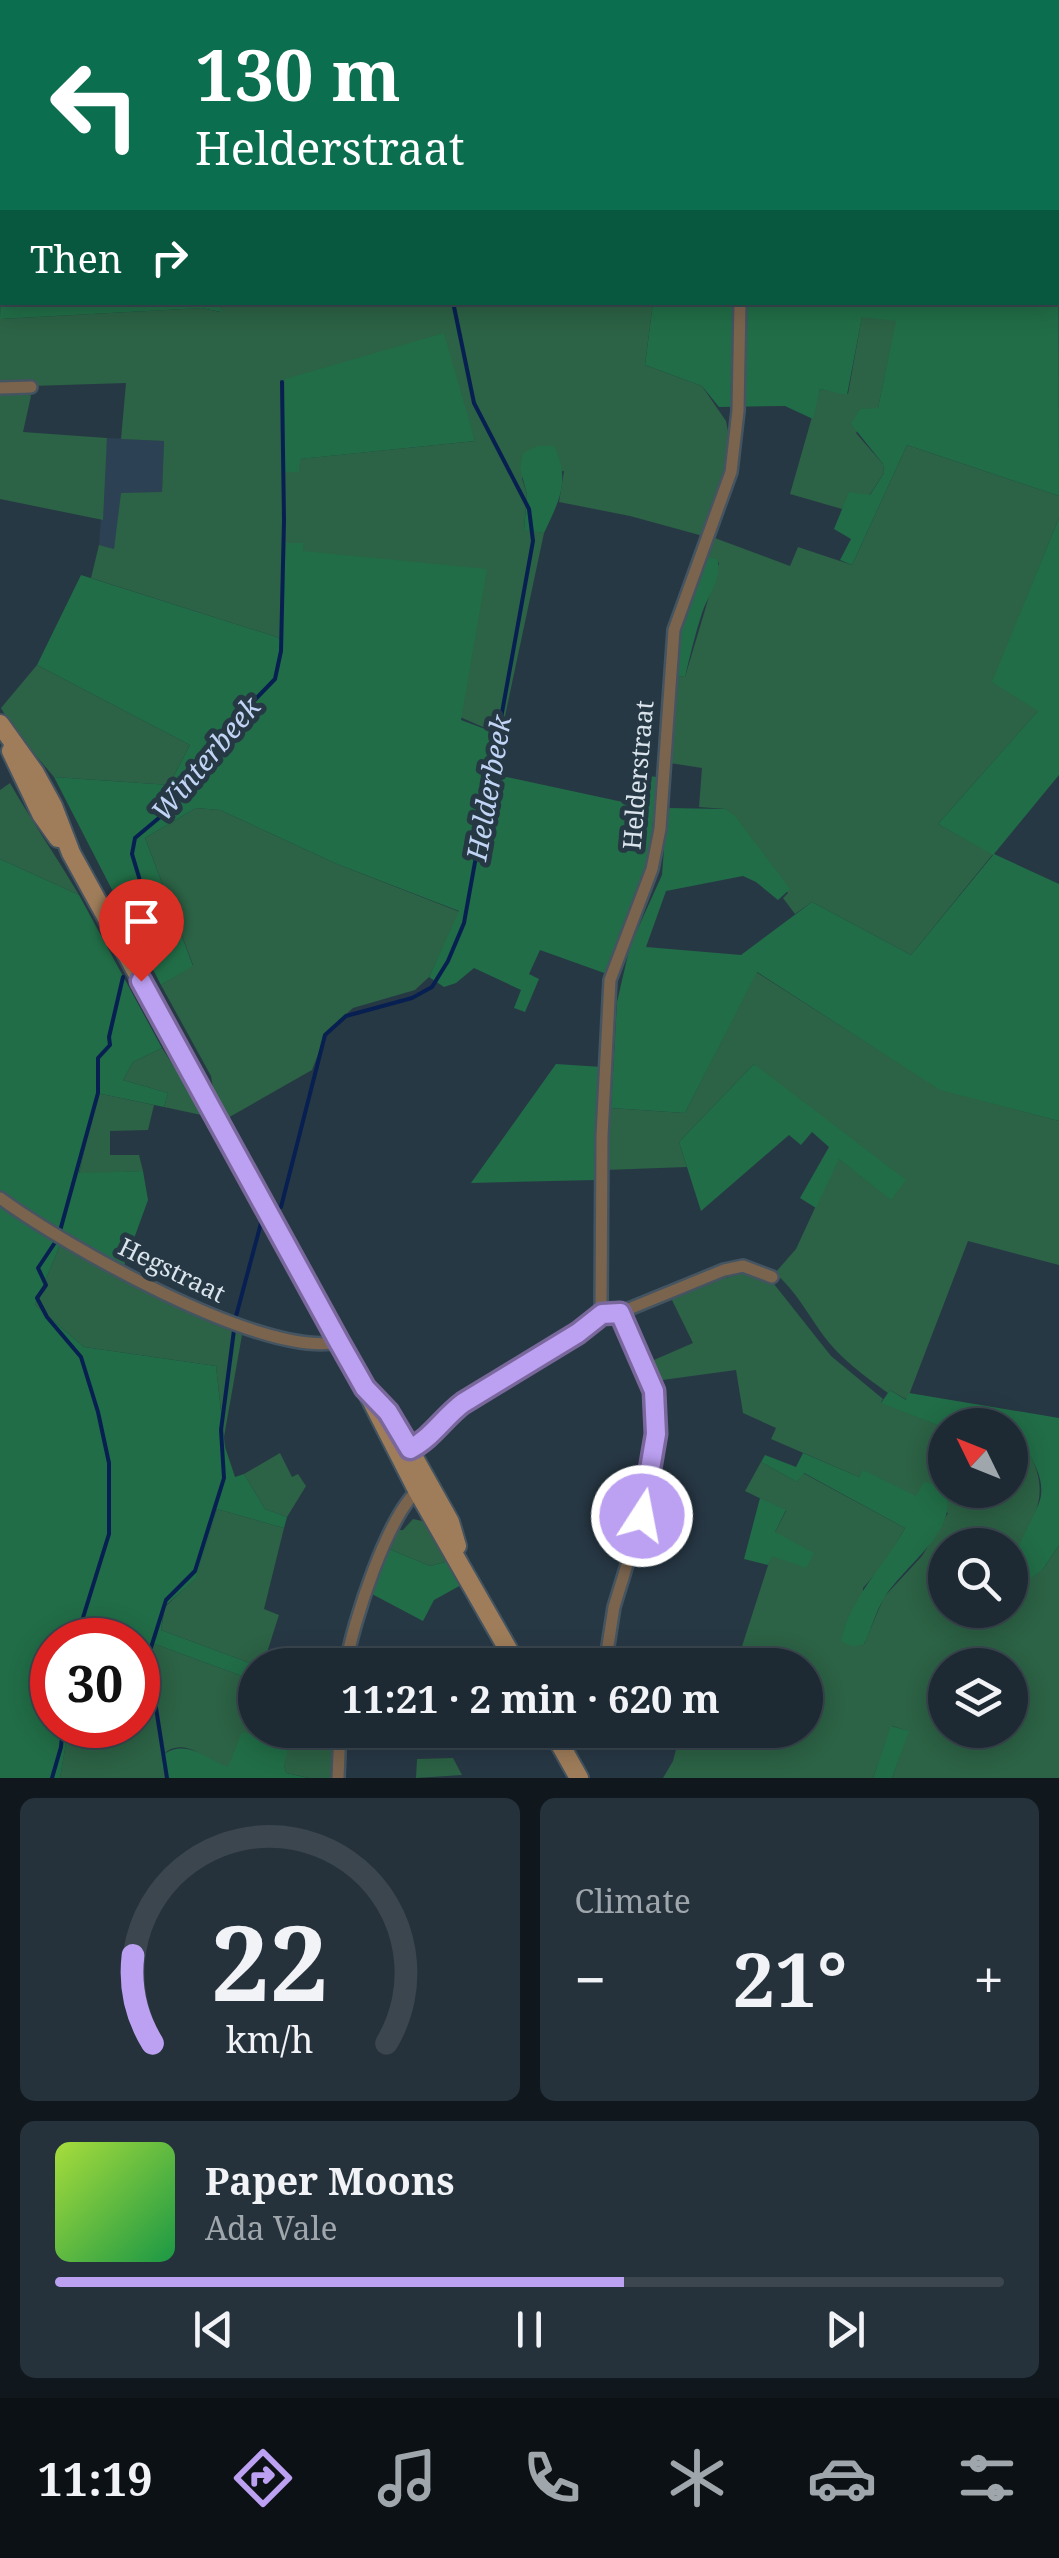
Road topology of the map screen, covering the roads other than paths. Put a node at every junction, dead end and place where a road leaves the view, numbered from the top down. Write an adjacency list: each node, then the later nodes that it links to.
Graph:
1 (740, 305): 8 (street, Helderstraat)
2 (31, 386): 3 (street)
3 (0, 388)
4 (3, 730): 9 (main road)
5 (0, 1198): 9 (street, Hegstraat)
6 (772, 1276): 7 (street)
7 (620, 1313): 8 (street); 14 (street)
8 (602, 1314): 10 (street)
9 (339, 1342): 10 (main road)
10 (404, 1452): 11 (main road)
11 (423, 1487): 12 (street); 13 (main road)
12 (350, 1648)
13 (507, 1648)
14 (608, 1648)
15 (339, 1748): 17 (street)
16 (562, 1748): 18 (main road)
17 (338, 1778)
18 (579, 1778)

